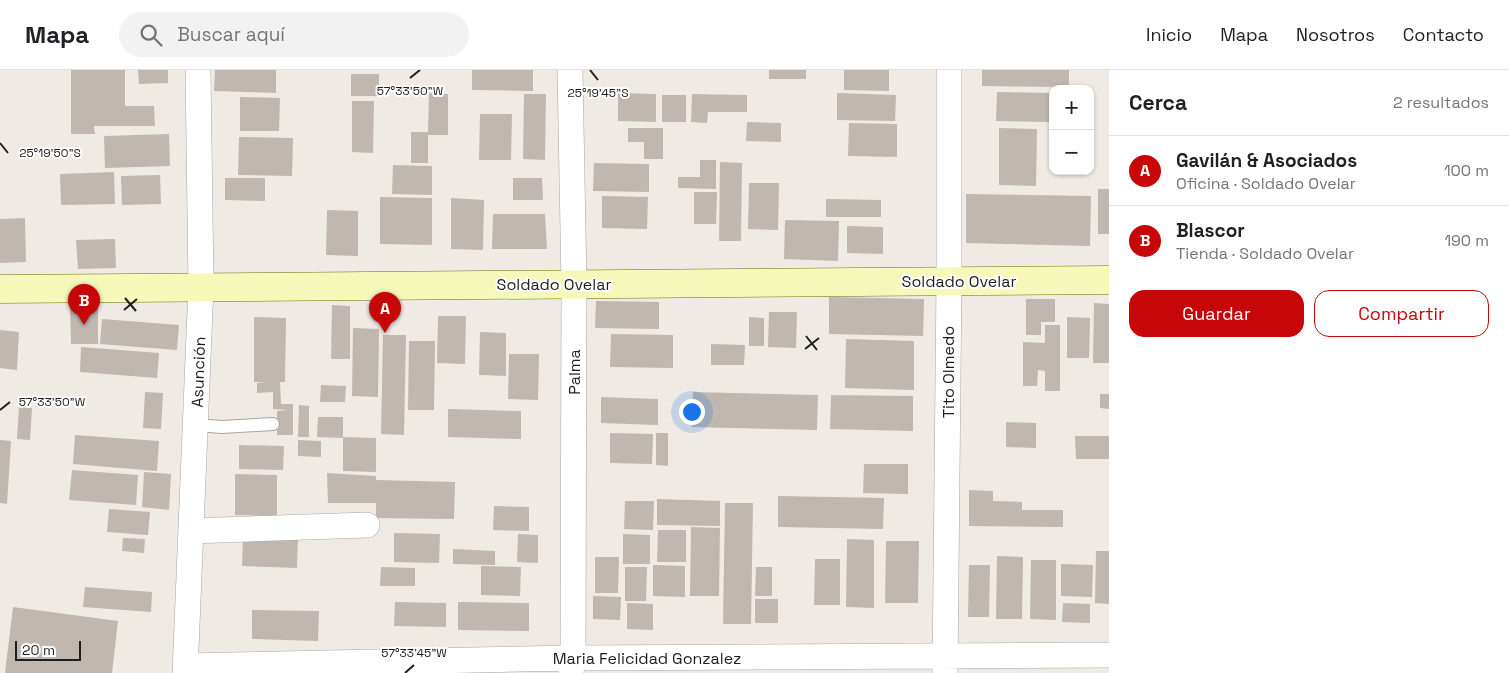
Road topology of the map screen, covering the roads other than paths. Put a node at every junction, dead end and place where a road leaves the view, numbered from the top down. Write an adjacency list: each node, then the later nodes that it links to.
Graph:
1 (198, 70): 7 (street, Asunción)
2 (570, 70): 6 (street, Palma)
3 (949, 70): 5 (street, Tito Olmedo)
4 (1109, 280): 5 (main road, Soldado Ovelar)
5 (949, 281): 6 (main road, Soldado Ovelar); 15 (street, Tito Olmedo)
6 (574, 284): 7 (main road, Soldado Ovelar); 14 (street, Palma)
7 (201, 286): 8 (main road, Soldado Ovelar); 10 (street, Asunción)
8 (0, 289)
9 (274, 424): 10 (lane)
10 (196, 425): 12 (street, Asunción)
11 (366, 525): 12 (street)
12 (191, 531): 16 (street, Asunción)
13 (1109, 656): 15 (street, Maria Felicidad Gonzalez)
14 (572, 665): 15 (street, Maria Felicidad Gonzalez); 16 (street, Maria Felicidad Gonzalez)
15 (945, 665)
16 (185, 669)

